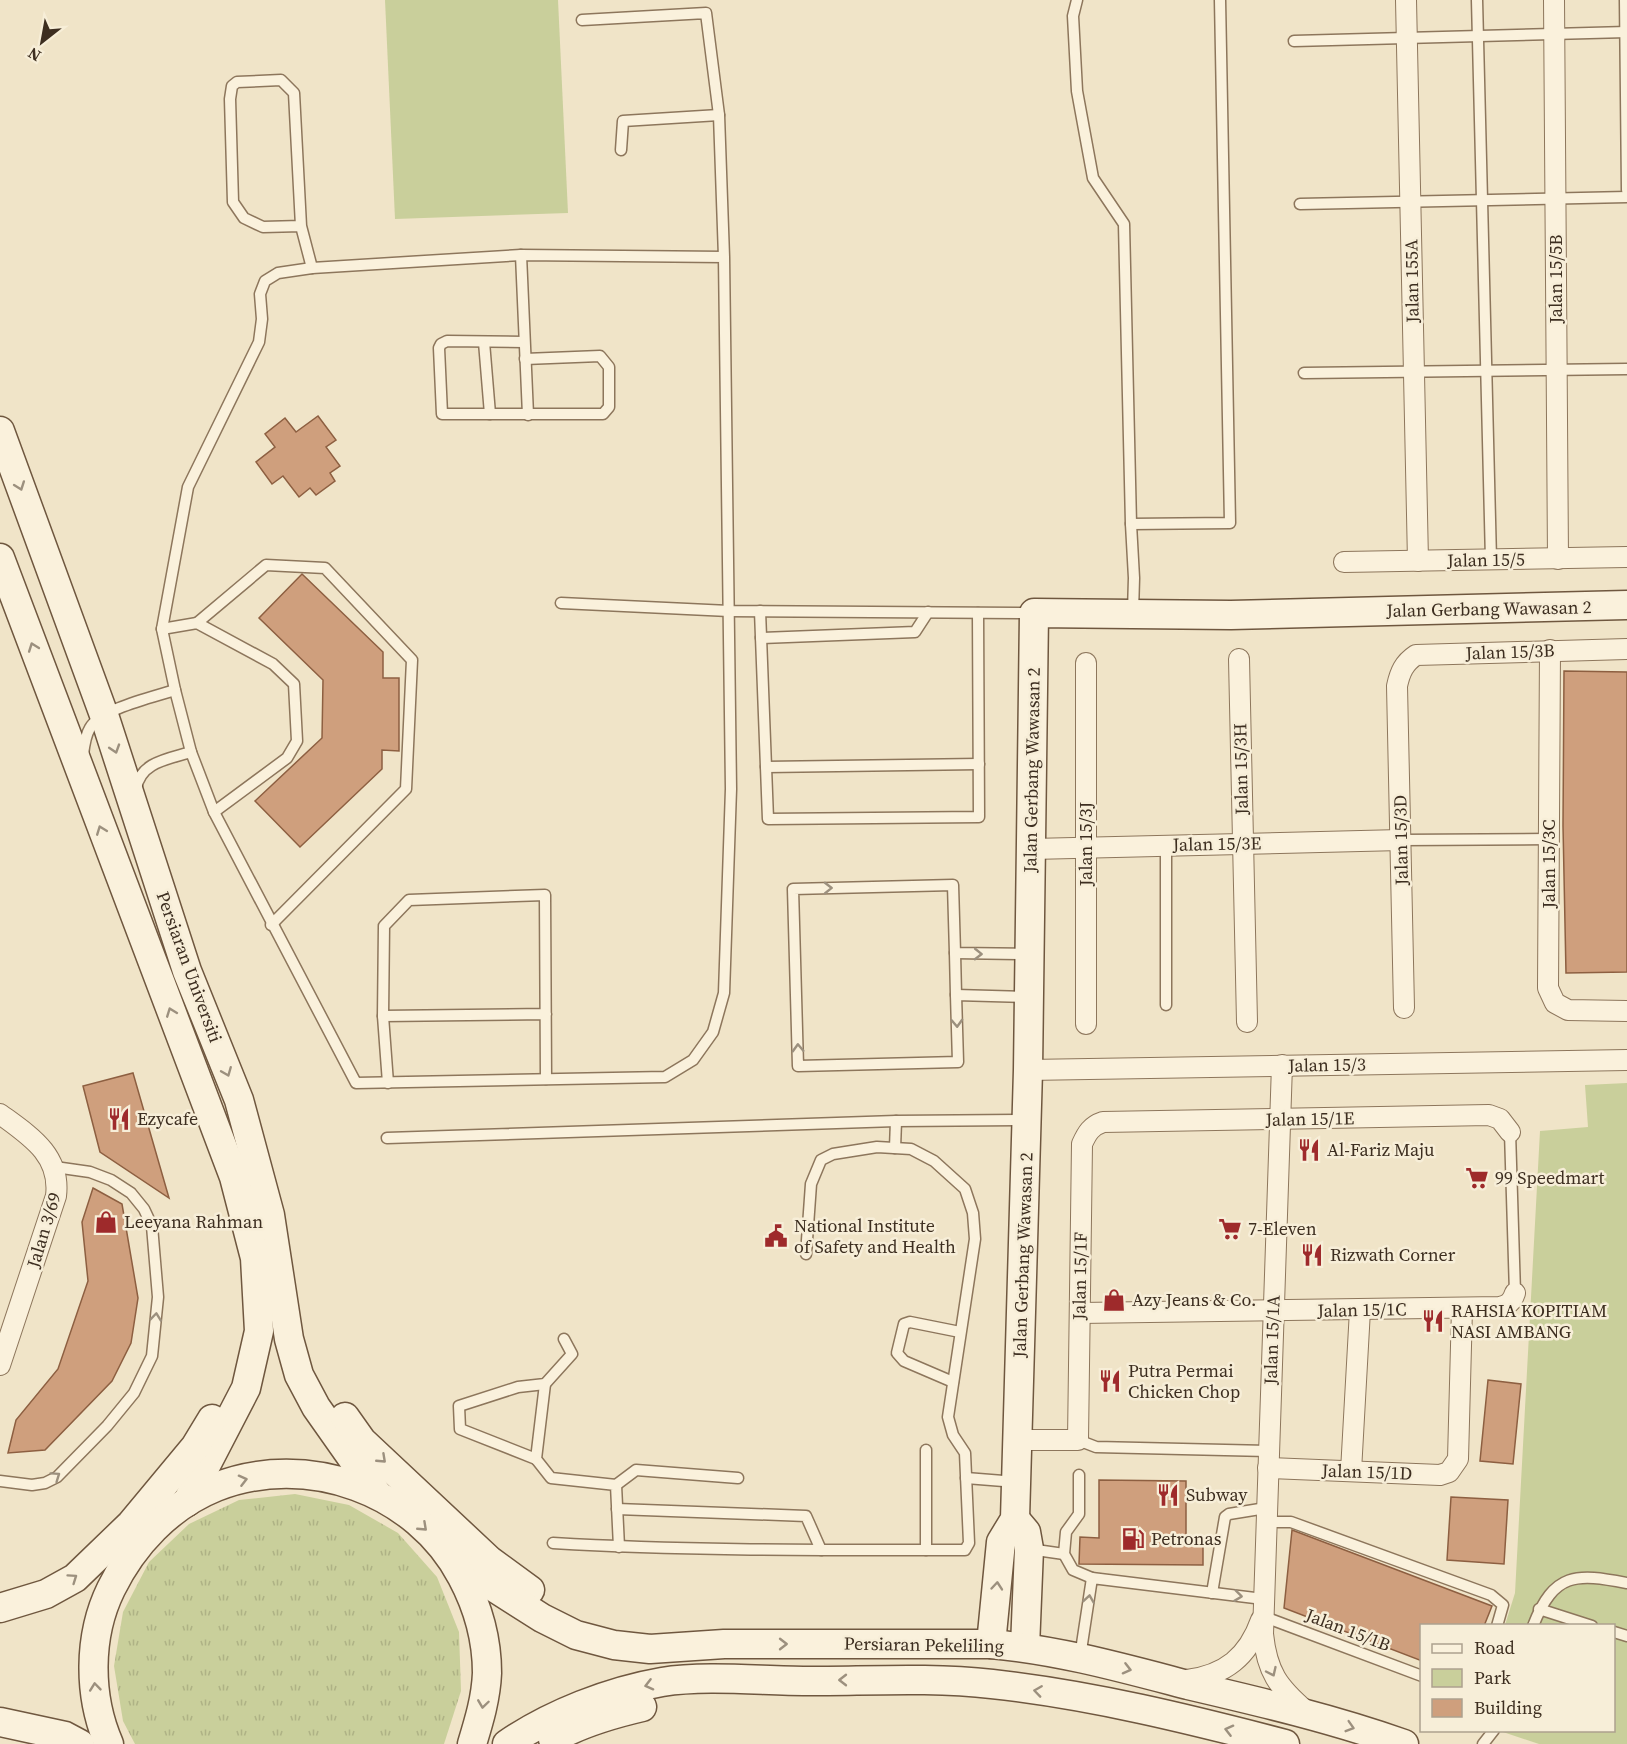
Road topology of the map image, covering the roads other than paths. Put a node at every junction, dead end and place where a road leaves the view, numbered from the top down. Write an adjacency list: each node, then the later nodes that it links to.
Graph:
1 (1077, 0): 36 (lane)
2 (1220, 0): 36 (lane)
3 (1406, 0): 11 (street, Jalan 155A)
4 (1477, 0): 10 (lane)
5 (1554, 0): 9 (street, Jalan 15/5B)
6 (1626, 0): 8 (lane)
7 (582, 20): 13 (lane)
8 (1626, 32): 9 (lane); 15 (lane)
9 (1554, 34): 10 (lane); 17 (street, Jalan 15/5B)
10 (1478, 36): 11 (lane); 18 (lane)
11 (1407, 38): 12 (lane); 19 (street, Jalan 155A)
12 (1294, 41)
13 (718, 115): 14 (lane); 23 (lane)
14 (621, 150)
15 (1627, 190)
16 (1627, 197): 17 (lane)
17 (1556, 198): 18 (lane); 29 (street, Jalan 15/5B)
18 (1482, 200): 19 (lane); 30 (lane)
19 (1410, 201): 20 (lane); 31 (street, Jalan 155A)
20 (1300, 204)
21 (301, 226): 21 (lane); 24 (lane)
22 (520, 255): 23 (lane); 24 (lane); 26 (lane)
23 (724, 257): 45 (lane)
24 (312, 268): 52 (lane)
25 (484, 342): 26 (lane); 33 (lane); 33 (lane)
26 (524, 342): 27 (lane)
27 (525, 359): 34 (lane); 34 (lane)
28 (1627, 369): 29 (lane)
29 (1557, 370): 30 (lane); 39 (street, Jalan 15/5B)
30 (1486, 371): 31 (lane); 40 (lane)
31 (1414, 372): 32 (lane); 41 (street, Jalan 155A)
32 (1304, 373)
33 (489, 414): 34 (lane)
34 (528, 415)
35 (0, 432): 60 (main road, Persiaran Universiti, one-way to 60)
36 (1131, 524): 50 (lane)
37 (1627, 557): 39 (street, Jalan 15/5)
38 (0, 558): 65 (main road, Persiaran Universiti, one-way to 38)
39 (1558, 559): 40 (street, Jalan 15/5)
40 (1491, 560): 41 (street, Jalan 15/5)
41 (1418, 561): 42 (street, Jalan 15/5)
42 (1344, 562)
43 (561, 603): 45 (lane)
44 (1627, 605): 50 (main road, Jalan Gerbang Wawasan 2)
45 (729, 610): 46 (lane); 89 (lane)
46 (760, 611): 47 (lane); 53 (lane)
47 (928, 612): 48 (lane); 53 (lane)
48 (978, 613): 49 (lane); 63 (lane)
49 (1034, 613): 50 (main road, Jalan Gerbang Wawasan 2); 73 (main road, Jalan Gerbang Wawasan 2)
50 (1133, 614)
51 (197, 623): 52 (lane); 67 (lane); 74 (lane)
52 (162, 629): 59 (lane)
53 (762, 638): 64 (lane)
54 (1627, 649): 55 (street, Jalan 15/3B)
55 (1550, 650): 58 (street, Jalan 15/3B); 68 (street, Jalan 15/3C)
56 (1239, 659): 70 (street, Jalan 15/3H)
57 (1086, 663): 72 (street, Jalan 15/3J)
58 (1401, 672): 69 (street, Jalan 15/3D)
59 (175, 690): 61 (lane); 62 (lane)
60 (105, 699): 61 (lane); 61 (lane); 65 (lane); 66 (main road, Persiaran Universiti, one-way to 66)
61 (131, 705)
62 (191, 752): 66 (lane); 67 (lane)
63 (979, 764): 64 (lane); 64 (lane)
64 (766, 767)
65 (80, 772): 91 (main road, Persiaran Universiti, one-way to 65)
66 (133, 805): 92 (main road, Persiaran Universiti, one-way to 92)
67 (214, 812): 74 (lane)
68 (1549, 839): 69 (lane); 81 (street, Jalan 15/3C)
69 (1401, 840): 70 (street, Jalan 15/3E); 80 (street, Jalan 15/3D)
70 (1243, 844): 71 (street, Jalan 15/3E); 84 (street, Jalan 15/3H)
71 (1166, 846): 72 (street, Jalan 15/3E); 79 (lane)
72 (1086, 848): 73 (street, Jalan 15/3E); 85 (street, Jalan 15/3J)
73 (1032, 849): 76 (main road, Jalan Gerbang Wawasan 2)
74 (271, 925): 90 (lane)
75 (955, 953): 76 (lane, one-way to 76); 77 (lane); 77 (lane, one-way to 75)
76 (1030, 954): 78 (main road, Jalan Gerbang Wawasan 2)
77 (956, 995): 78 (lane)
78 (1028, 997): 88 (main road, Jalan Gerbang Wawasan 2)
79 (1166, 1005)
80 (1404, 1008)
81 (1627, 1011)
82 (546, 1014): 83 (lane); 83 (lane); 89 (lane)
83 (384, 1016): 90 (lane)
84 (1247, 1022)
85 (1086, 1024)
86 (1627, 1060): 87 (street, Jalan 15/3)
87 (1282, 1065): 88 (street, Jalan 15/3); 94 (street, Jalan 15/1A)
88 (1028, 1070): 95 (main road, Jalan Gerbang Wawasan 2)
89 (546, 1079): 90 (lane)
90 (388, 1083)
91 (205, 1098): 126 (main road, Persiaran Universiti); 142 (main road, one-way to 91)
92 (239, 1100): 125 (main road, Persiaran Universiti); 148 (main road, one-way to 148)
93 (0, 1114): 101 (street, Jalan 3/69)
94 (1280, 1119): 97 (street, Jalan 15/1E); 98 (street, Jalan 15/1E); 106 (street, Jalan 15/1A)
95 (1027, 1120): 96 (lane); 113 (main road, Jalan Gerbang Wawasan 2)
96 (896, 1121): 99 (lane); 100 (lane)
97 (1103, 1122): 107 (street, Jalan 15/1F)
98 (1510, 1132): 103 (lane)
99 (387, 1137)
100 (895, 1148): 102 (lane); 108 (lane)
101 (55, 1167): 110 (street, Jalan 3/69); 122 (lane, one-way to 101)
102 (806, 1254)
103 (1515, 1293): 104 (street, Jalan 15/1C)
104 (1462, 1308): 105 (street, Jalan 15/1C); 118 (street, Jalan 15/1D)
105 (1360, 1310): 106 (street, Jalan 15/1C); 118 (street)
106 (1273, 1312): 107 (street, Jalan 15/1C); 117 (street, Jalan 15/1A)
107 (1080, 1313): 114 (street, Jalan 15/1F)
108 (960, 1332): 111 (lane); 111 (lane)
109 (564, 1339): 112 (lane)
110 (0, 1365)
111 (953, 1382): 121 (lane)
112 (545, 1384): 116 (lane); 116 (lane)
113 (1018, 1440): 114 (street); 123 (main road, Jalan Gerbang Wawasan 2)
114 (1078, 1440): 117 (lane)
115 (926, 1450): 134 (lane)
116 (536, 1459): 124 (lane)
117 (1268, 1459): 118 (street, Jalan 15/1D); 128 (street, Jalan 15/1A)
118 (1351, 1471)
119 (1079, 1475): 135 (lane)
120 (738, 1478): 124 (lane)
121 (966, 1478): 123 (lane); 134 (lane)
122 (0, 1481)
123 (1016, 1482): 129 (main road, Jalan Gerbang Wawasan 2)
124 (616, 1485): 127 (lane)
125 (378, 1495): 126 (main road, one-way to 125); 136 (main road, one-way to 136)
126 (187, 1502): 137 (main road)
127 (618, 1509): 131 (lane); 133 (lane)
128 (1266, 1515): 140 (lane); 141 (street, Jalan 15/1A); 144 (lane)
129 (1015, 1520): 132 (main road, Jalan Gerbang Wawasan 2); 149 (main road, Jalan Gerbang Wawasan 2, one-way to 129)
130 (553, 1544): 131 (lane)
131 (619, 1547): 133 (lane)
132 (1029, 1549): 135 (lane); 150 (main road, Jalan Gerbang Wawasan 2)
133 (821, 1550): 134 (lane)
134 (926, 1550)
135 (1064, 1554): 138 (lane)
136 (454, 1562): 148 (main road, Persiaran Pekeliling); 162 (main road, one-way to 162)
137 (119, 1572): 147 (main road); 161 (main road, one-way to 137)
138 (1092, 1578): 140 (lane, Jalan 15/1B); 151 (lane, one-way to 138)
139 (1627, 1583): 143 (lane)
140 (1212, 1593): 141 (lane, Jalan 15/1B, one-way to 141)
141 (1263, 1607): 152 (lane, Jalan 15/1B); 154 (street, Jalan 15/1A); 155 (street, Jalan 15/1A, one-way to 155)
142 (0, 1608)
143 (1539, 1610): 145 (lane); 146 (lane)
144 (1498, 1624)
145 (1534, 1624)
146 (1585, 1624)
147 (0, 1625)
148 (724, 1644): 149 (main road, Persiaran Pekeliling, one-way to 149)
149 (991, 1644): 150 (main road, Persiaran Pekeliling)
150 (1025, 1647): 151 (main road, Persiaran Pekeliling)
151 (1080, 1657): 154 (main road, Persiaran Pekeliling, one-way to 154)
152 (1420, 1675)
153 (804, 1681): 163 (main road, Persiaran Pekeliling, one-way to 163); 164 (main road); 165 (main road, Persiaran Pekeliling, one-way to 153)
154 (1175, 1681): 155 (main road, Persiaran Pekeliling)
155 (1311, 1715): 166 (main road, Persiaran Pekeliling, one-way to 166)
156 (0, 1722): 160 (main road)
157 (1495, 1732): 167 (lane)
158 (0, 1733): 159 (main road)
159 (36, 1744)
160 (80, 1744)
161 (109, 1744)
162 (472, 1744)
163 (507, 1744)
164 (545, 1744)
165 (1285, 1744)
166 (1404, 1744)
167 (1483, 1744)

